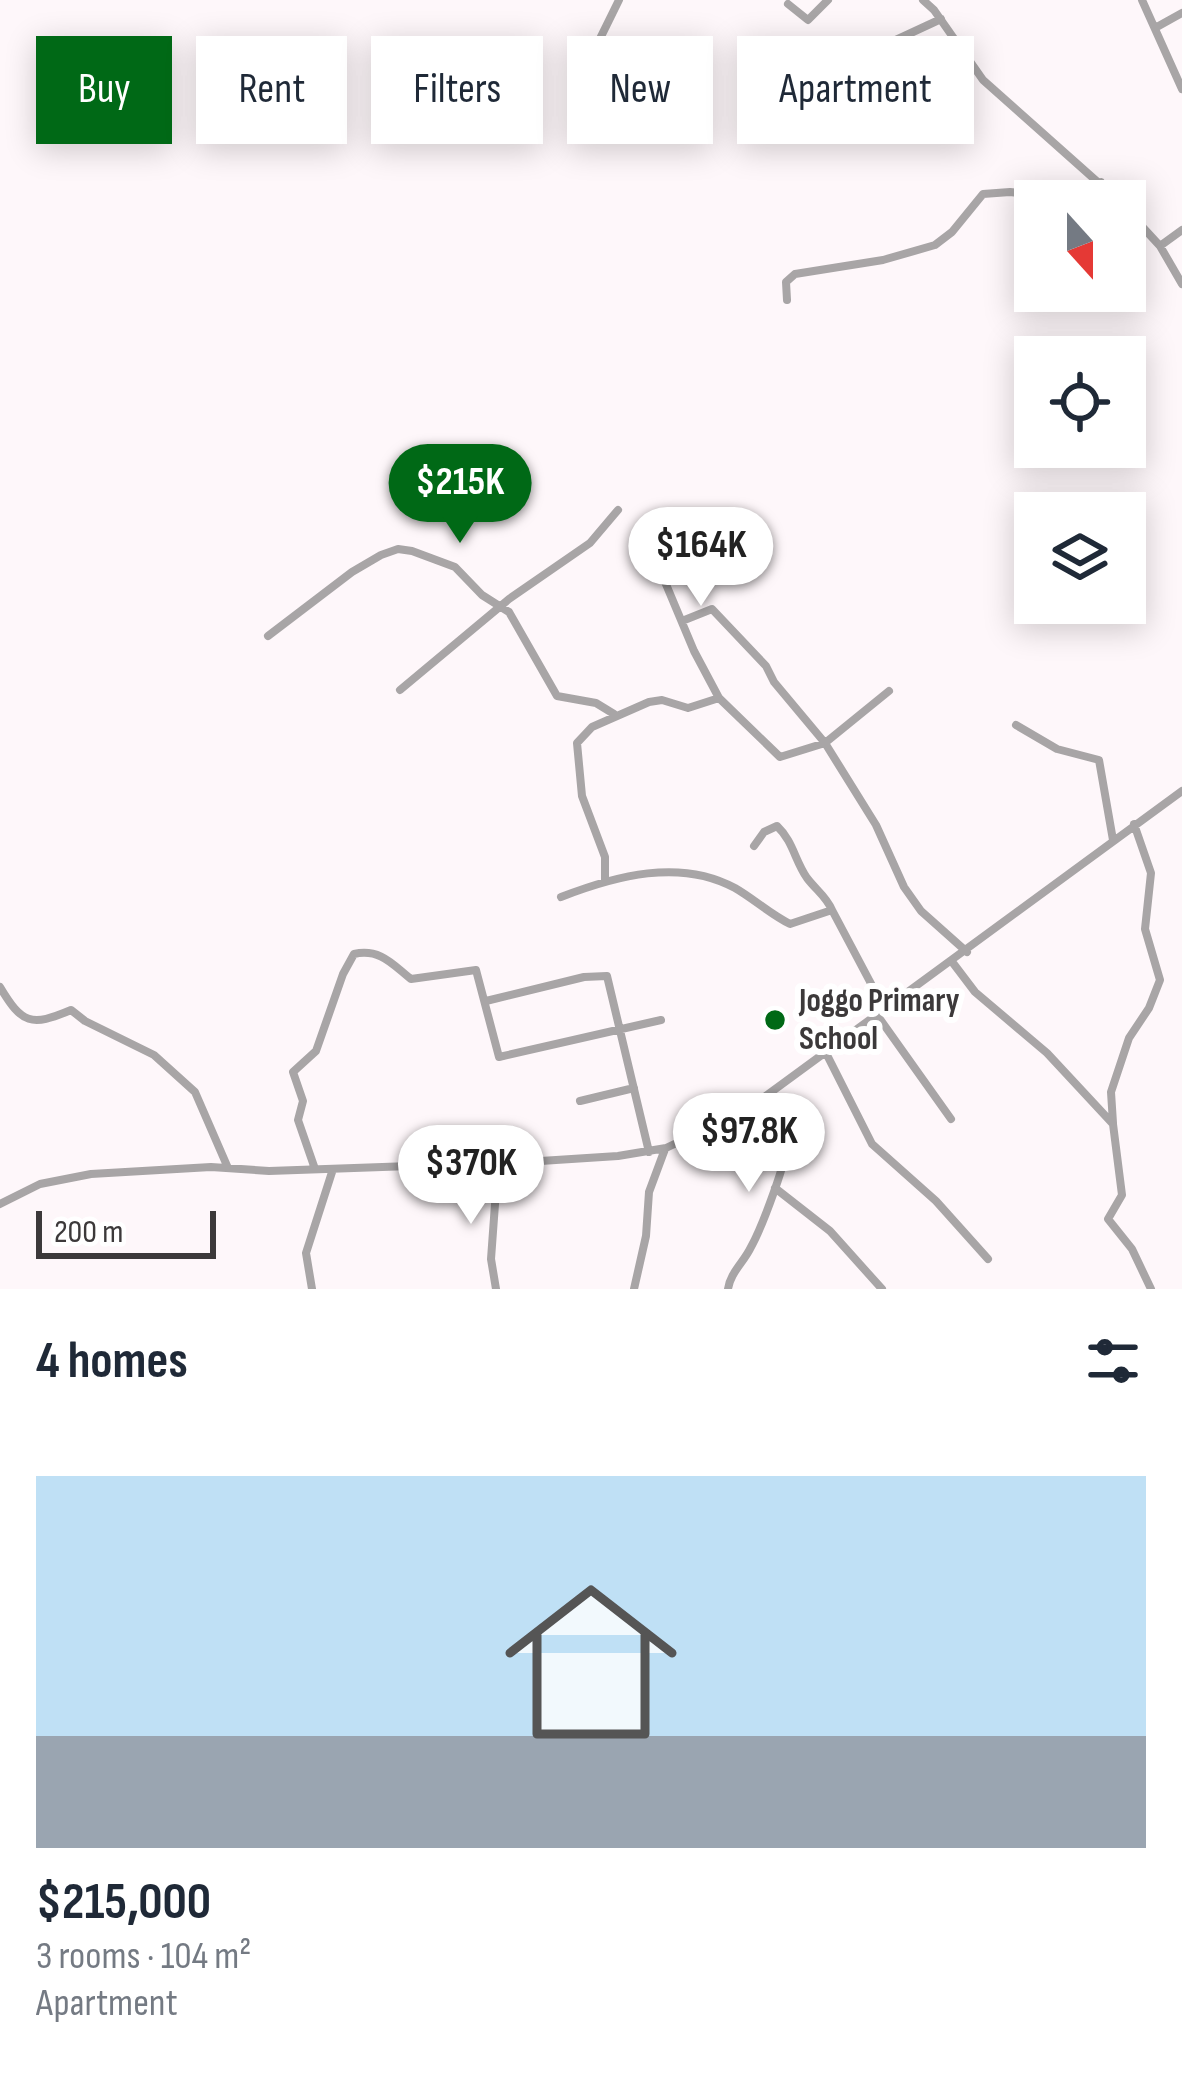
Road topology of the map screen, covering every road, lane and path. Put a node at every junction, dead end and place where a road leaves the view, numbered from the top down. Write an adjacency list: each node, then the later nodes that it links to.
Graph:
1 (619, 0): 9 (street)
2 (829, 0): 5 (street)
3 (923, 0): 7 (street)
4 (1142, 0): 8 (street)
5 (788, 4)
6 (1182, 13): 8 (street)
7 (941, 19): 10 (street); 12 (street)
8 (1155, 28): 11 (street)
9 (601, 36)
10 (904, 36)
11 (1182, 89)
12 (1099, 180)
13 (1014, 192): 18 (street)
14 (1182, 230): 16 (street)
15 (1146, 231): 16 (street)
16 (1160, 246): 17 (street)
17 (1182, 284)
18 (787, 300)
19 (618, 510): 21 (street)
20 (689, 519): 22 (street)
21 (502, 606): 23 (street); 24 (street); 27 (street)
22 (682, 622): 26 (street); 29 (street)
23 (268, 636)
24 (400, 690)
25 (889, 691): 29 (street)
26 (719, 698): 27 (street); 29 (street)
27 (616, 715): 34 (street)
28 (1016, 725): 32 (street)
29 (825, 743): 37 (street)
30 (1182, 791): 31 (street)
31 (1134, 824): 32 (street); 49 (street)
32 (1113, 840): 37 (street)
33 (754, 847): 36 (street)
34 (605, 880): 35 (street); 36 (street)
35 (561, 897)
36 (832, 910): 41 (street)
37 (967, 952): 38 (street)
38 (953, 963): 41 (street); 49 (street)
39 (0, 987): 53 (street)
40 (486, 1000): 43 (street); 43 (street); 54 (street)
41 (881, 1013): 44 (street); 48 (street)
42 (662, 1020): 43 (street)
43 (622, 1031): 45 (street)
44 (826, 1053): 46 (street); 58 (street)
45 (634, 1088): 47 (street); 51 (street)
46 (767, 1095): 50 (street); 56 (street)
47 (580, 1101)
48 (950, 1119)
49 (1113, 1124): 64 (street)
50 (666, 1148): 51 (street); 61 (street)
51 (650, 1152): 52 (street)
52 (498, 1162): 55 (street); 60 (street)
53 (228, 1168): 54 (street); 57 (street)
54 (315, 1169): 55 (street)
55 (333, 1169): 59 (street)
56 (775, 1188): 62 (street); 63 (street)
57 (0, 1204)
58 (988, 1259)
59 (312, 1289)
60 (496, 1289)
61 (634, 1289)
62 (728, 1289)
63 (882, 1289)
64 (1151, 1289)

